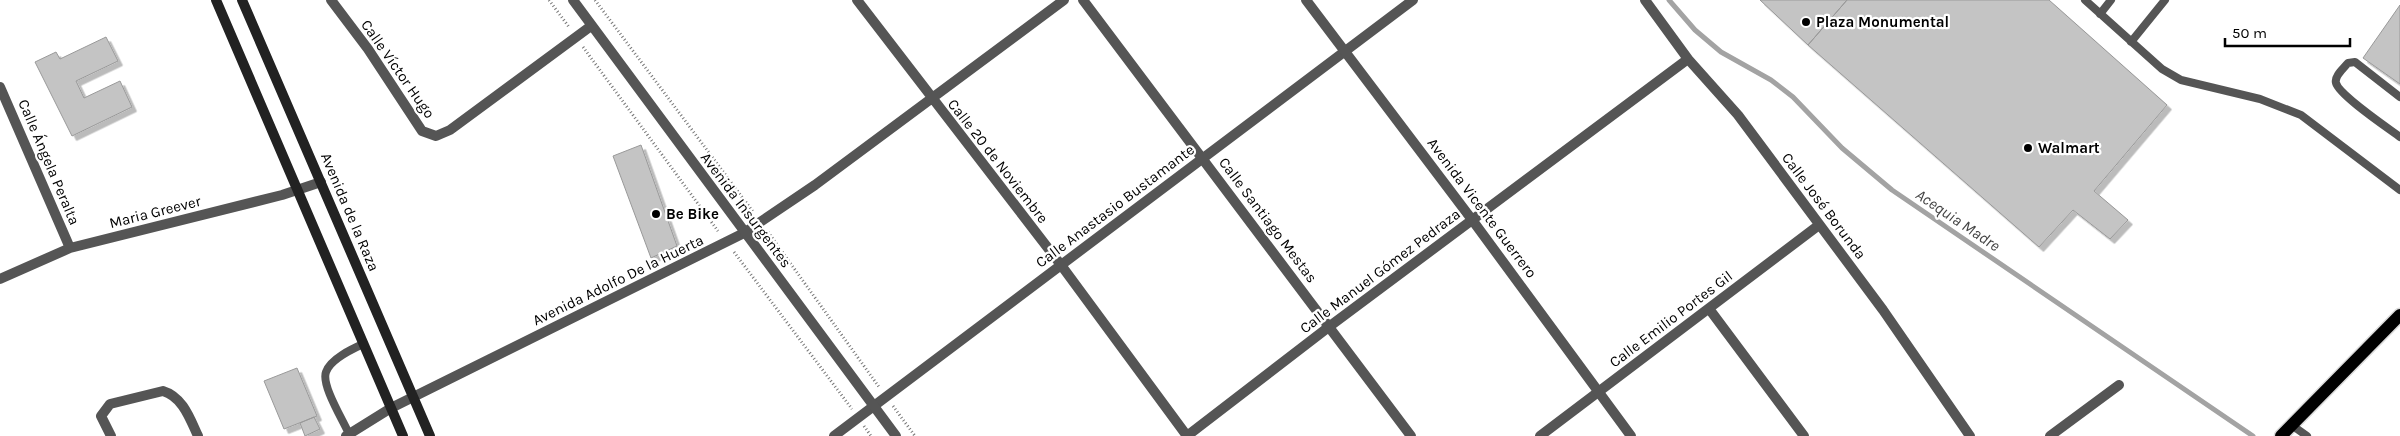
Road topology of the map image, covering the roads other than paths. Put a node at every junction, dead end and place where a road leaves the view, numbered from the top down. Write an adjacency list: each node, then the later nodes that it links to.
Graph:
1 (216, 0): 25 (main road)
2 (242, 0): 24 (main road, Avenida de la Raza)
3 (330, 0): 15 (street, Calle Víctor Hugo)
4 (573, 0): 15 (street, Avenida Insurgentes)
5 (858, 0): 21 (street, Calle 20 de Noviembre)
6 (1064, 0): 21 (street, Avenida Adolfo De la Huerta)
7 (1083, 0): 23 (street, Calle Santiago Mestas)
8 (1306, 0): 17 (street, Avenida Vicente Guerrero)
9 (1413, 0): 17 (street, Calle Anastasio Bustamante)
10 (1645, 0): 18 (street, Calle José Borunda)
11 (2085, 0): 14 (lane)
12 (2111, 0): 14 (lane)
13 (2165, 0): 16 (lane)
14 (2100, 14): 16 (lane)
15 (590, 26): 29 (street, Avenida Insurgentes)
16 (2131, 42): 26 (lane)
17 (1344, 51): 23 (street, Calle Anastasio Bustamante); 27 (street, Avenida Vicente Guerrero)
18 (1688, 59): 27 (street, Calle Manuel Gómez Pedraza); 28 (street, Calle José Borunda)
19 (0, 87): 30 (street, Calle Ángela Peralta)
20 (2400, 96): 22 (lane)
21 (932, 99): 29 (street, Avenida Adolfo De la Huerta); 31 (street, Calle 20 de Noviembre)
22 (2400, 137)
23 (1202, 158): 31 (street, Calle Anastasio Bustamante); 35 (street, Calle Santiago Mestas)
24 (321, 182): 25 (street, Maria Greever); 39 (main road, Avenida de la Raza)
25 (298, 190): 30 (street, Maria Greever); 36 (main road)
26 (2400, 190)
27 (1473, 221): 35 (street, Calle Manuel Gómez Pedraza); 38 (street, Avenida Vicente Guerrero)
28 (1819, 225): 33 (street, Calle Emilio Portes Gil); 55 (street, Calle José Borunda)
29 (744, 233): 39 (street, Avenida Adolfo De la Huerta); 40 (street, Avenida Insurgentes)
30 (70, 248): 32 (street, Maria Greever)
31 (1061, 266): 40 (street, Calle Anastasio Bustamante); 50 (street, Calle 20 de Noviembre)
32 (0, 278)
33 (1710, 310): 38 (street, Calle Emilio Portes Gil); 54 (street)
34 (2400, 315): 42 (main road)
35 (1330, 326): 50 (street, Calle Manuel Gómez Pedraza); 51 (street, Calle Santiago Mestas)
36 (363, 344): 41 (main road); 43 (lane)
37 (2119, 385): 56 (street)
38 (1599, 393): 52 (street, Calle Emilio Portes Gil); 53 (street, Avenida Vicente Guerrero)
39 (414, 397): 41 (street, Avenida Adolfo De la Huerta); 47 (main road, Avenida de la Raza)
40 (875, 407): 48 (street, Calle Anastasio Bustamante); 49 (street, Avenida Insurgentes)
41 (391, 408): 43 (street, Avenida Adolfo De la Huerta); 46 (main road)
42 (2293, 426): 57 (main road); 58 (lane)
43 (348, 435)
44 (110, 436): 45 (street)
45 (198, 436)
46 (403, 436)
47 (430, 436)
48 (834, 436)
49 (896, 436)
50 (1187, 436)
51 (1410, 436)
52 (1540, 436)
53 (1631, 436)
54 (1804, 436)
55 (1970, 436)
56 (2050, 436)
57 (2281, 436)
58 (2307, 436)

